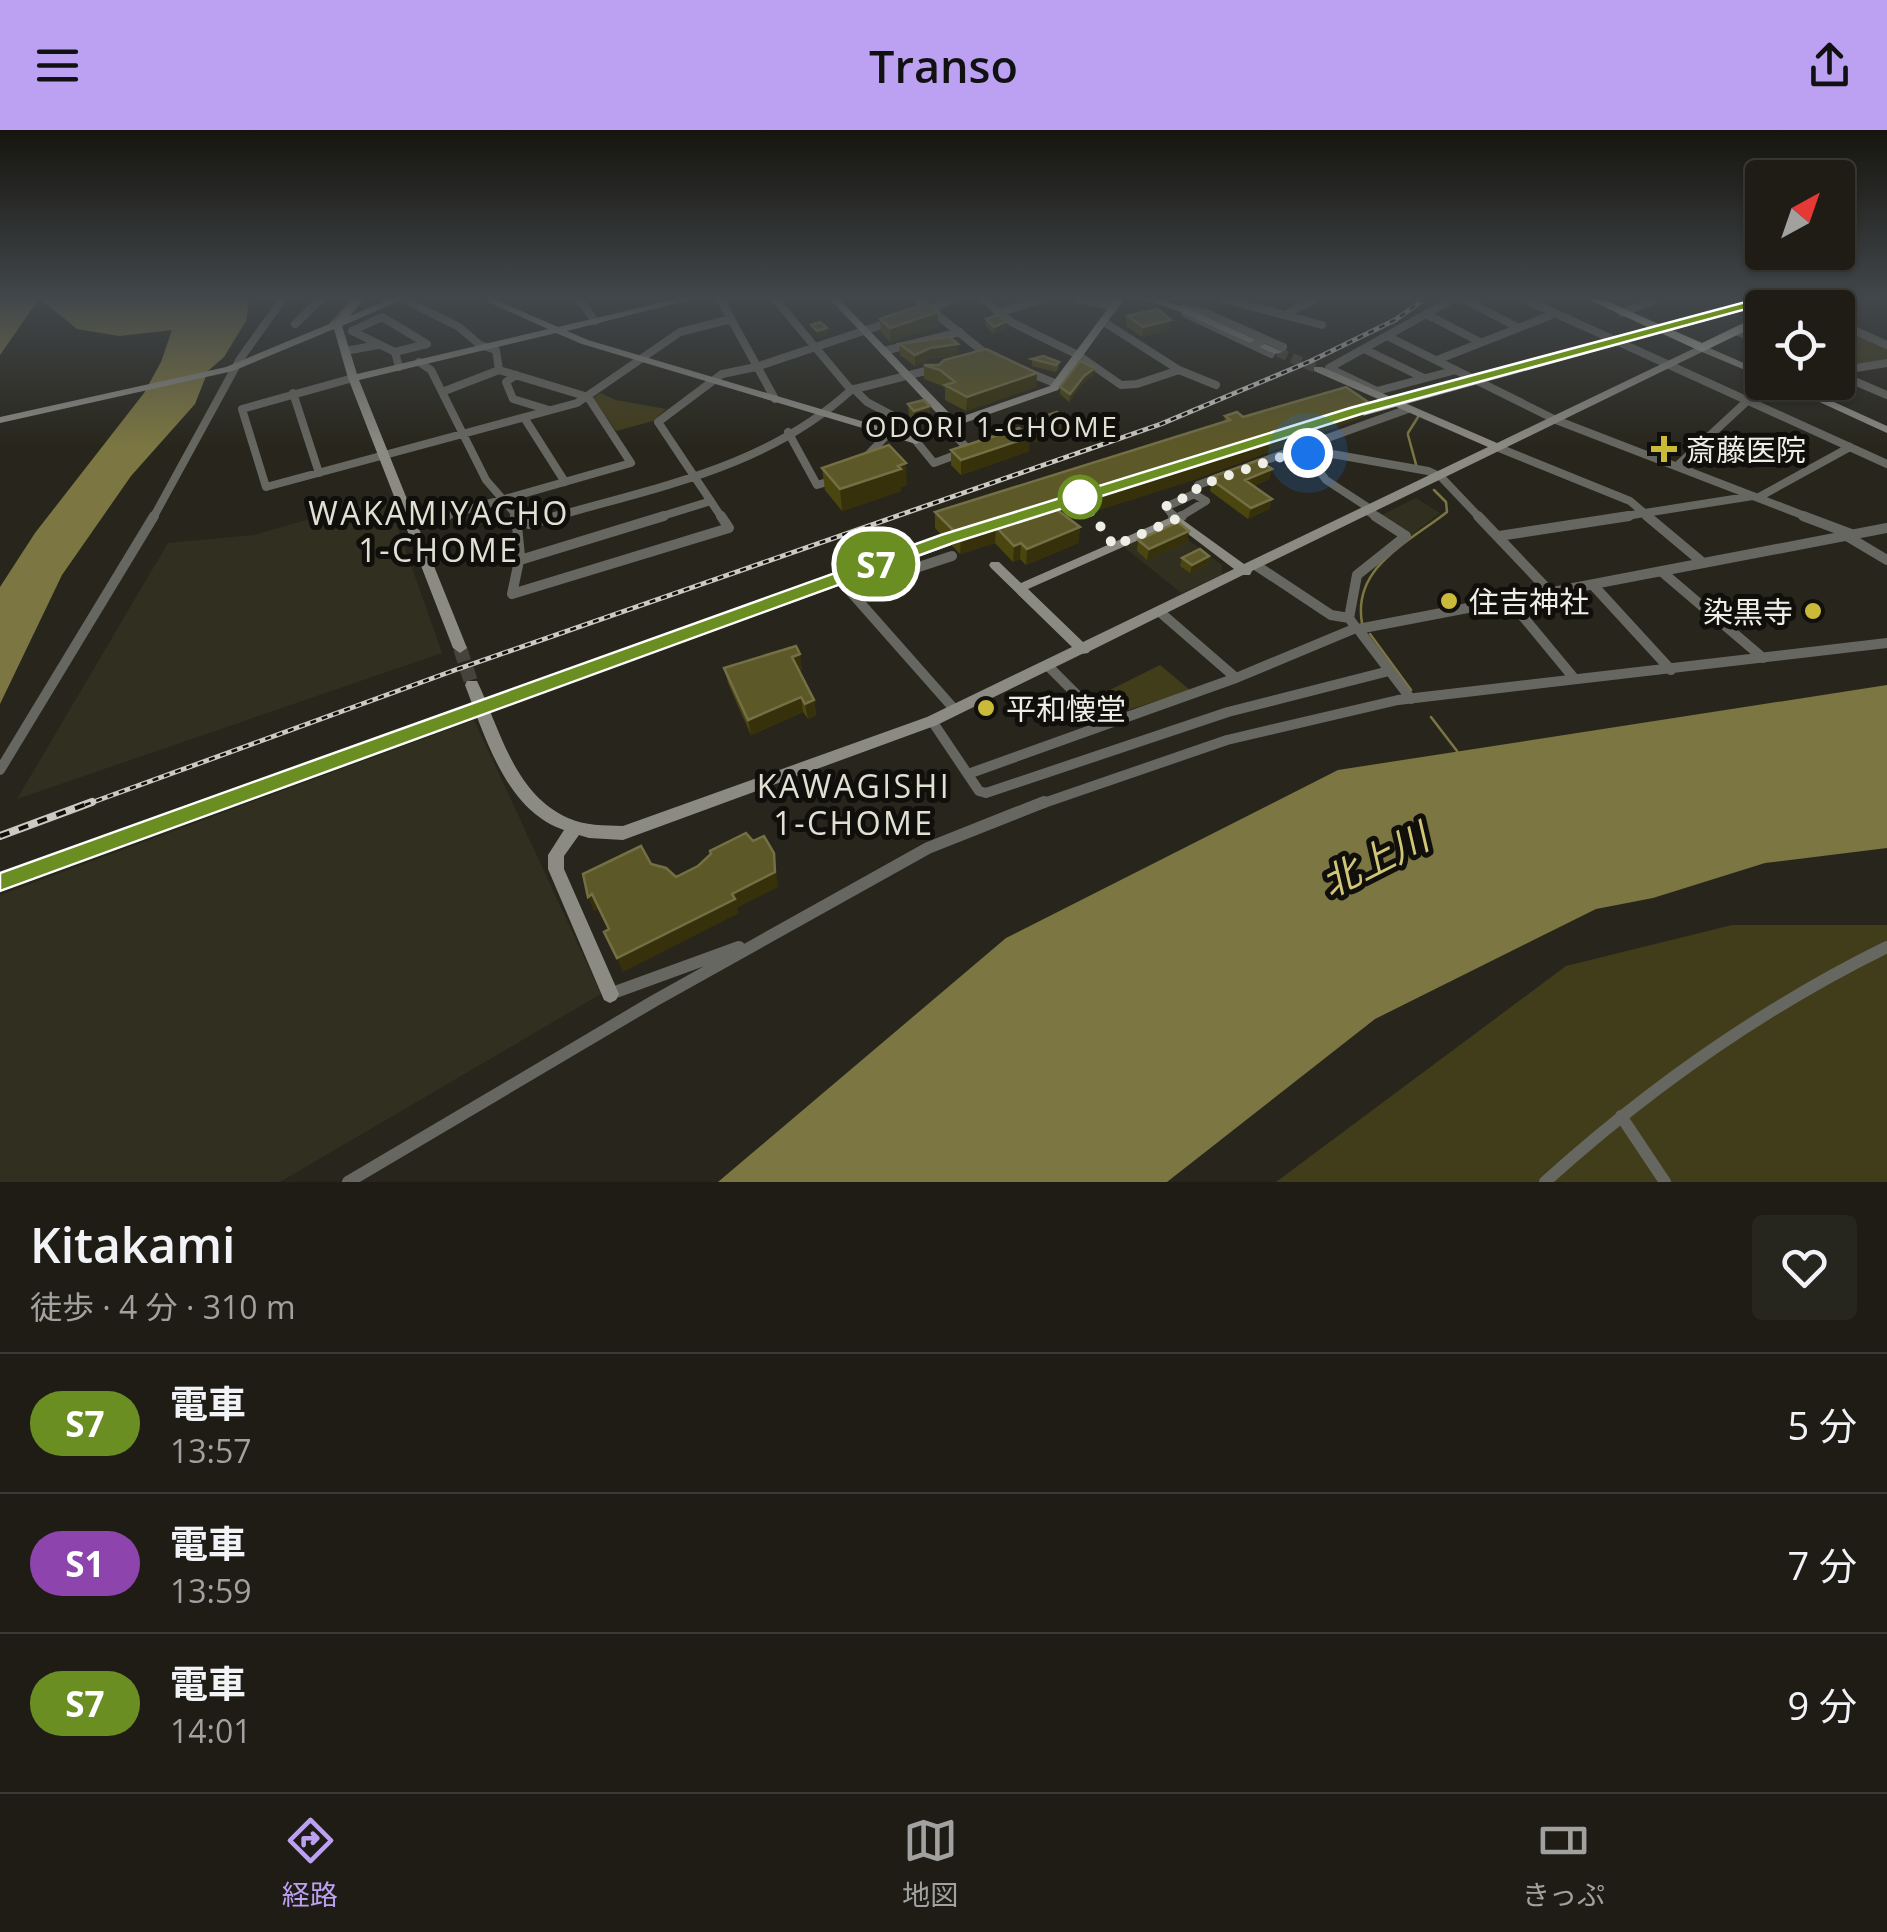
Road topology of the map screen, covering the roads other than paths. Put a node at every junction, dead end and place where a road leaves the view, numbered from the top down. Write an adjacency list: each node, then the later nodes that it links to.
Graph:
1 (246, 348): 42 (street)
2 (279, 348): 42 (street)
3 (344, 348): 28 (street)
4 (360, 348): 28 (street)
5 (388, 348): 30 (street)
6 (411, 348): 30 (street)
7 (478, 348): 37 (street)
8 (492, 348): 49 (street)
9 (607, 348): 34 (street)
10 (659, 348): 34 (street)
11 (746, 348): 45 (street)
12 (814, 348): 45 (street); 60 (street)
13 (880, 348): 31 (street)
14 (899, 348): 31 (street)
15 (978, 348): 32 (street)
16 (1065, 348): 33 (street)
17 (1083, 348): 33 (street)
18 (1145, 348): 50 (street)
19 (1270, 348): 29 (street)
20 (1270, 348): 29 (street)
21 (1270, 348): 29 (street)
22 (1370, 348): 27 (street)
23 (1412, 348): 36 (street)
24 (1465, 348): 36 (street)
25 (1627, 348): 41 (street)
26 (1702, 348): 41 (street); 44 (street)
27 (1366, 350): 55 (street); 55 (street)
28 (345, 351): 54 (street)
29 (1277, 351)
30 (395, 352): 43 (street)
31 (884, 352): 53 (street)
32 (986, 355): 35 (street); 38 (street)
33 (1078, 355): 50 (street); 58 (street)
34 (644, 360): 56 (street); 64 (street)
35 (968, 360)
36 (1436, 360): 51 (street)
37 (419, 362): 43 (street); 61 (street)
38 (1002, 362)
39 (1887, 363): 48 (street)
40 (950, 364): 53 (street)
41 (1666, 366): 68 (street); 74 (street)
42 (232, 367): 73 (street); 132 (street)
43 (399, 367): 54 (street)
44 (1745, 367)
45 (756, 368): 56 (street); 65 (street)
46 (1018, 369): 58 (street)
47 (1318, 369): 69 (street)
48 (1855, 369)
49 (499, 370): 52 (street); 61 (street)
50 (1179, 370): 59 (street)
51 (1457, 370): 55 (street); 74 (street)
52 (516, 375): 64 (street); 70 (street)
53 (907, 375): 60 (street); 75 (street)
54 (353, 378): 62 (street); 84 (street)
55 (1424, 378)
56 (712, 380): 65 (street); 89 (street)
57 (1855, 380): 63 (street)
58 (1057, 384): 75 (street)
59 (1216, 385)
60 (853, 389): 71 (street); 78 (street)
61 (442, 392): 79 (street)
62 (293, 393): 88 (street); 88 (street)
63 (1887, 395)
64 (588, 397): 70 (street); 92 (street)
65 (775, 399): 71 (street)
66 (1750, 400): 68 (street)
67 (1821, 400): 76 (street)
68 (1746, 402): 81 (street); 87 (street)
69 (1408, 409): 82 (street); 83 (street)
70 (551, 410): 72 (street)
71 (825, 414): 77 (street); 78 (street)
72 (524, 418): 79 (street); 92 (street)
73 (0, 420)
74 (1556, 420): 82 (street); 87 (street)
75 (949, 425): 80 (street); 80 (street)
76 (1887, 430)
77 (788, 432): 89 (street); 90 (street)
78 (888, 432): 80 (street); 85 (street)
79 (464, 435): 84 (street); 95 (street)
80 (916, 441)
81 (1850, 447): 86 (street); 94 (street)
82 (1499, 448): 91 (street); 98 (street)
83 (1304, 449): 91 (street); 93 (street); 97 (street)
84 (386, 456): 88 (street); 101 (street)
85 (860, 463)
86 (1887, 464)
87 (1676, 466): 94 (street)
88 (319, 473)
89 (694, 476): 96 (street); 99 (street)
90 (846, 476)
91 (1442, 477): 97 (street); 104 (street)
92 (566, 482): 95 (street)
93 (1194, 494): 100 (street); 100 (street)
94 (1756, 497): 98 (street); 103 (street)
95 (500, 500): 99 (street); 101 (street)
96 (711, 501): 106 (street); 106 (street)
97 (1371, 511): 110 (street); 117 (street)
98 (1646, 514): 104 (street); 108 (street)
99 (516, 516): 106 (street)
100 (1176, 519): 110 (street); 113 (street)
101 (414, 524): 119 (street)
102 (1887, 528): 103 (street)
103 (1848, 534): 107 (street); 108 (street)
104 (1499, 536): 114 (street)
105 (952, 556): 129 (street)
106 (520, 560)
107 (1887, 560)
108 (1702, 562): 111 (street)
109 (994, 565): 113 (street)
110 (1252, 569): 116 (street); 117 (street)
111 (1661, 571): 112 (street); 121 (street)
112 (1594, 585): 114 (street); 123 (street)
113 (1020, 588): 120 (street)
114 (1552, 594): 115 (street)
115 (1511, 602): 124 (street); 125 (street)
116 (1161, 613): 120 (street); 126 (street)
117 (1349, 618): 126 (street)
118 (1887, 642): 121 (street)
119 (460, 648)
120 (1083, 650): 122 (street)
121 (1763, 658): 123 (street)
122 (1049, 668): 129 (street); 131 (street)
123 (1671, 670): 125 (street)
124 (1389, 671): 128 (street); 133 (street)
125 (1574, 677): 128 (street)
126 (1236, 678): 131 (street)
127 (472, 685): 134 (street)
128 (1411, 698): 135 (street)
129 (956, 710): 130 (street)
130 (932, 721): 133 (street); 134 (street)
131 (1105, 723): 133 (street)
132 (0, 770)
133 (968, 774)
134 (573, 830): 137 (street)
135 (759, 940): 137 (street); 140 (street)
136 (1887, 947): 138 (street)
137 (610, 994)
138 (1621, 1116): 139 (street); 141 (street)
139 (1548, 1181)
140 (348, 1182)
141 (1665, 1182)

